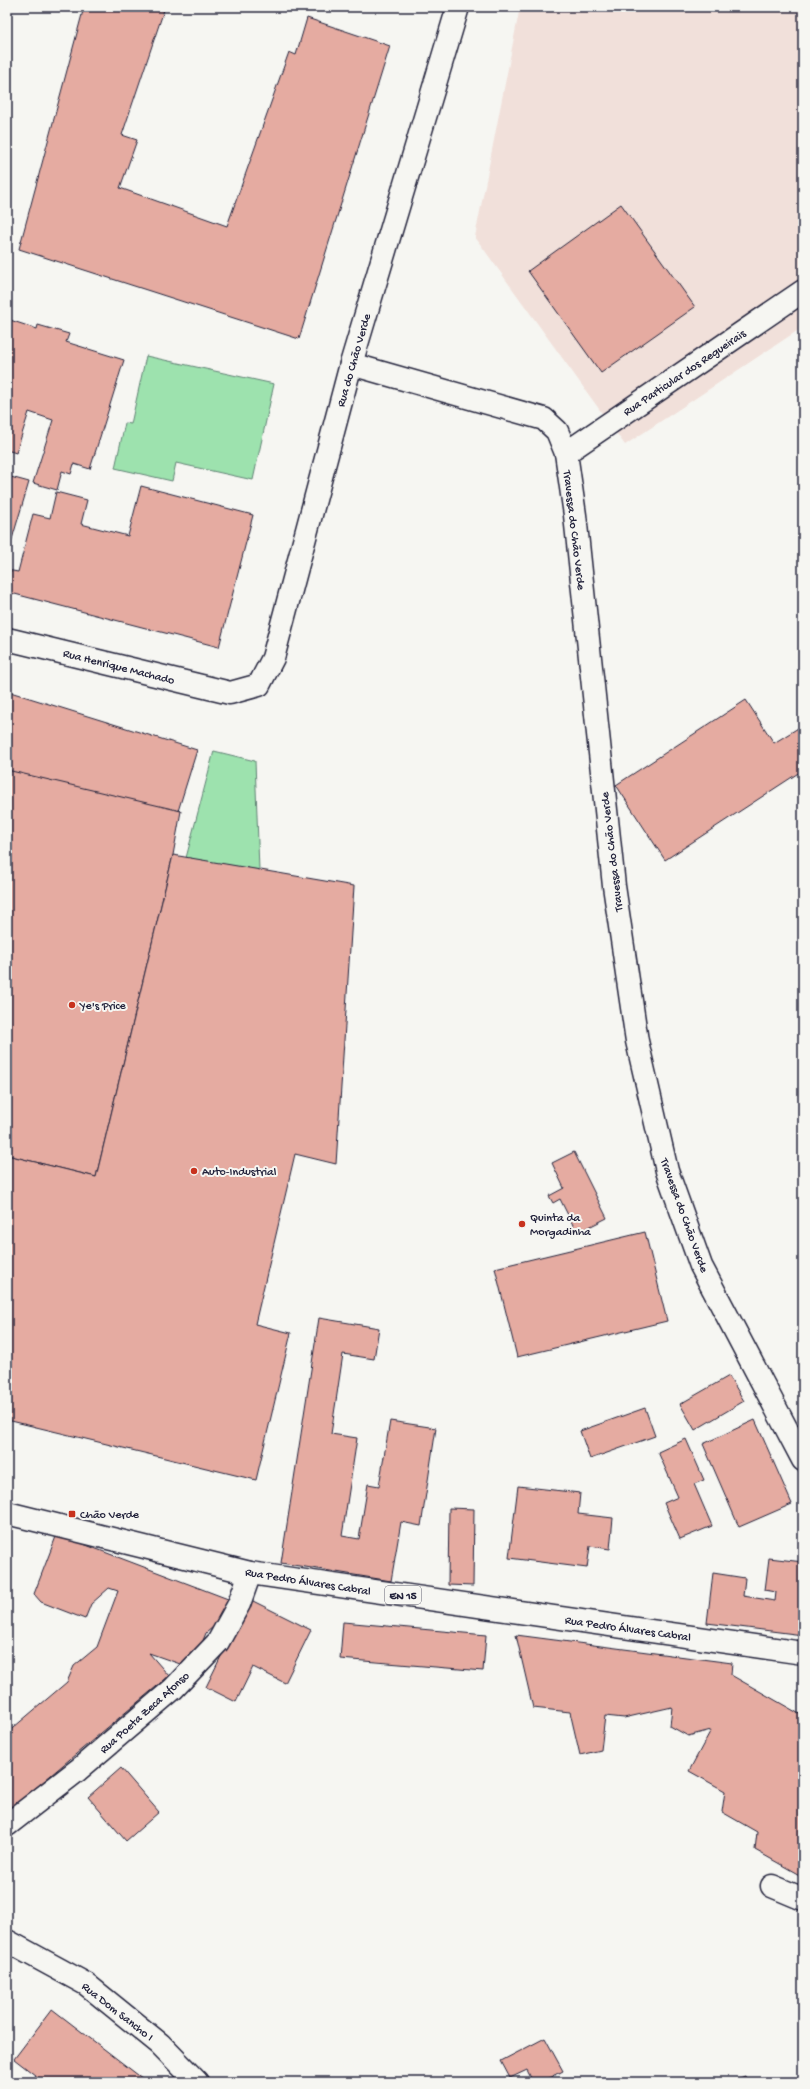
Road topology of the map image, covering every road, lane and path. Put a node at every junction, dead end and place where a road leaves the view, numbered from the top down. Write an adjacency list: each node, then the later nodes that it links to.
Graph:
1 (458, 7): 3 (street, Rua do Chão Verde)
2 (803, 291): 4 (street, Rua Particular dos Regueirais)
3 (350, 364): 4 (street, Travessa do Chão Verde); 6 (street, Rua do Chão Verde)
4 (566, 453): 7 (street, Travessa do Chão Verde)
5 (7, 638): 6 (street, Rua Henrique Machado)
6 (230, 693)
7 (803, 1460)
8 (7, 1513): 9 (street, Rua Pedro Álvares Cabral / EN 15)
9 (250, 1573): 10 (street, Rua Pedro Álvares Cabral / EN 15); 11 (street, Rua Poeta Zeca Afonso)
10 (803, 1653)
11 (7, 1825)
12 (772, 1886): 13 (street)
13 (803, 1899)
14 (7, 1941): 15 (street, Rua Dom Sancho I)
15 (198, 2082)

